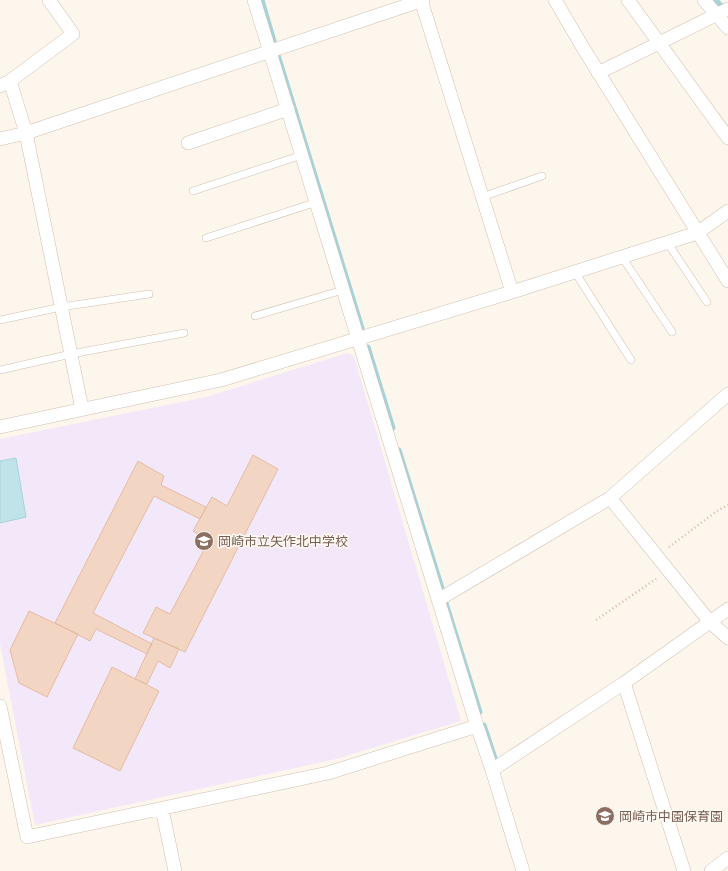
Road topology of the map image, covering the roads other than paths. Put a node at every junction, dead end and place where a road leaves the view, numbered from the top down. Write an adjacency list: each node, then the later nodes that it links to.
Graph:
1 (49, 0): 12 (street)
2 (254, 0): 10 (street)
3 (422, 0): 10 (street); 21 (street)
4 (555, 0): 11 (street)
5 (628, 0): 9 (street)
6 (704, 0): 7 (street)
7 (722, 12): 8 (street); 9 (street)
8 (728, 28)
9 (659, 42): 11 (street); 15 (street)
10 (270, 51): 13 (street); 14 (street)
11 (598, 73): 24 (street)
12 (5, 83): 14 (street)
13 (288, 109): 17 (street); 18 (street)
14 (26, 133): 16 (street); 34 (street)
15 (728, 138)
16 (0, 139)
17 (188, 143)
18 (302, 155): 20 (lane); 22 (street)
19 (542, 176): 21 (lane)
20 (192, 191)
21 (482, 197): 31 (street)
22 (316, 202): 25 (lane); 30 (street)
23 (728, 211): 24 (street)
24 (698, 233): 26 (street); 29 (street)
25 (206, 238)
26 (667, 242): 27 (street); 33 (lane)
27 (622, 257): 28 (street); 37 (lane)
28 (575, 272): 31 (street); 41 (lane)
29 (728, 282)
30 (343, 290): 35 (lane); 39 (street)
31 (512, 292): 39 (street)
32 (149, 294): 34 (lane)
33 (707, 302)
34 (61, 307): 36 (lane); 40 (street)
35 (256, 316)
36 (0, 320)
37 (672, 332)
38 (184, 333): 40 (lane)
39 (358, 338): 44 (street); 47 (street)
40 (71, 354): 42 (lane); 44 (street)
41 (631, 360)
42 (0, 370)
43 (728, 394): 46 (street)
44 (82, 409): 45 (street)
45 (0, 427)
46 (610, 498): 47 (street); 49 (street)
47 (438, 600): 53 (street)
48 (728, 609): 49 (street)
49 (710, 622): 50 (street); 51 (street)
50 (728, 638)
51 (624, 683): 54 (street); 59 (street)
52 (0, 706): 55 (street)
53 (476, 726): 54 (street); 55 (street)
54 (492, 770): 58 (street)
55 (162, 809): 57 (street)
56 (728, 858): 60 (street)
57 (175, 871)
58 (523, 871)
59 (684, 871)
60 (711, 871)

